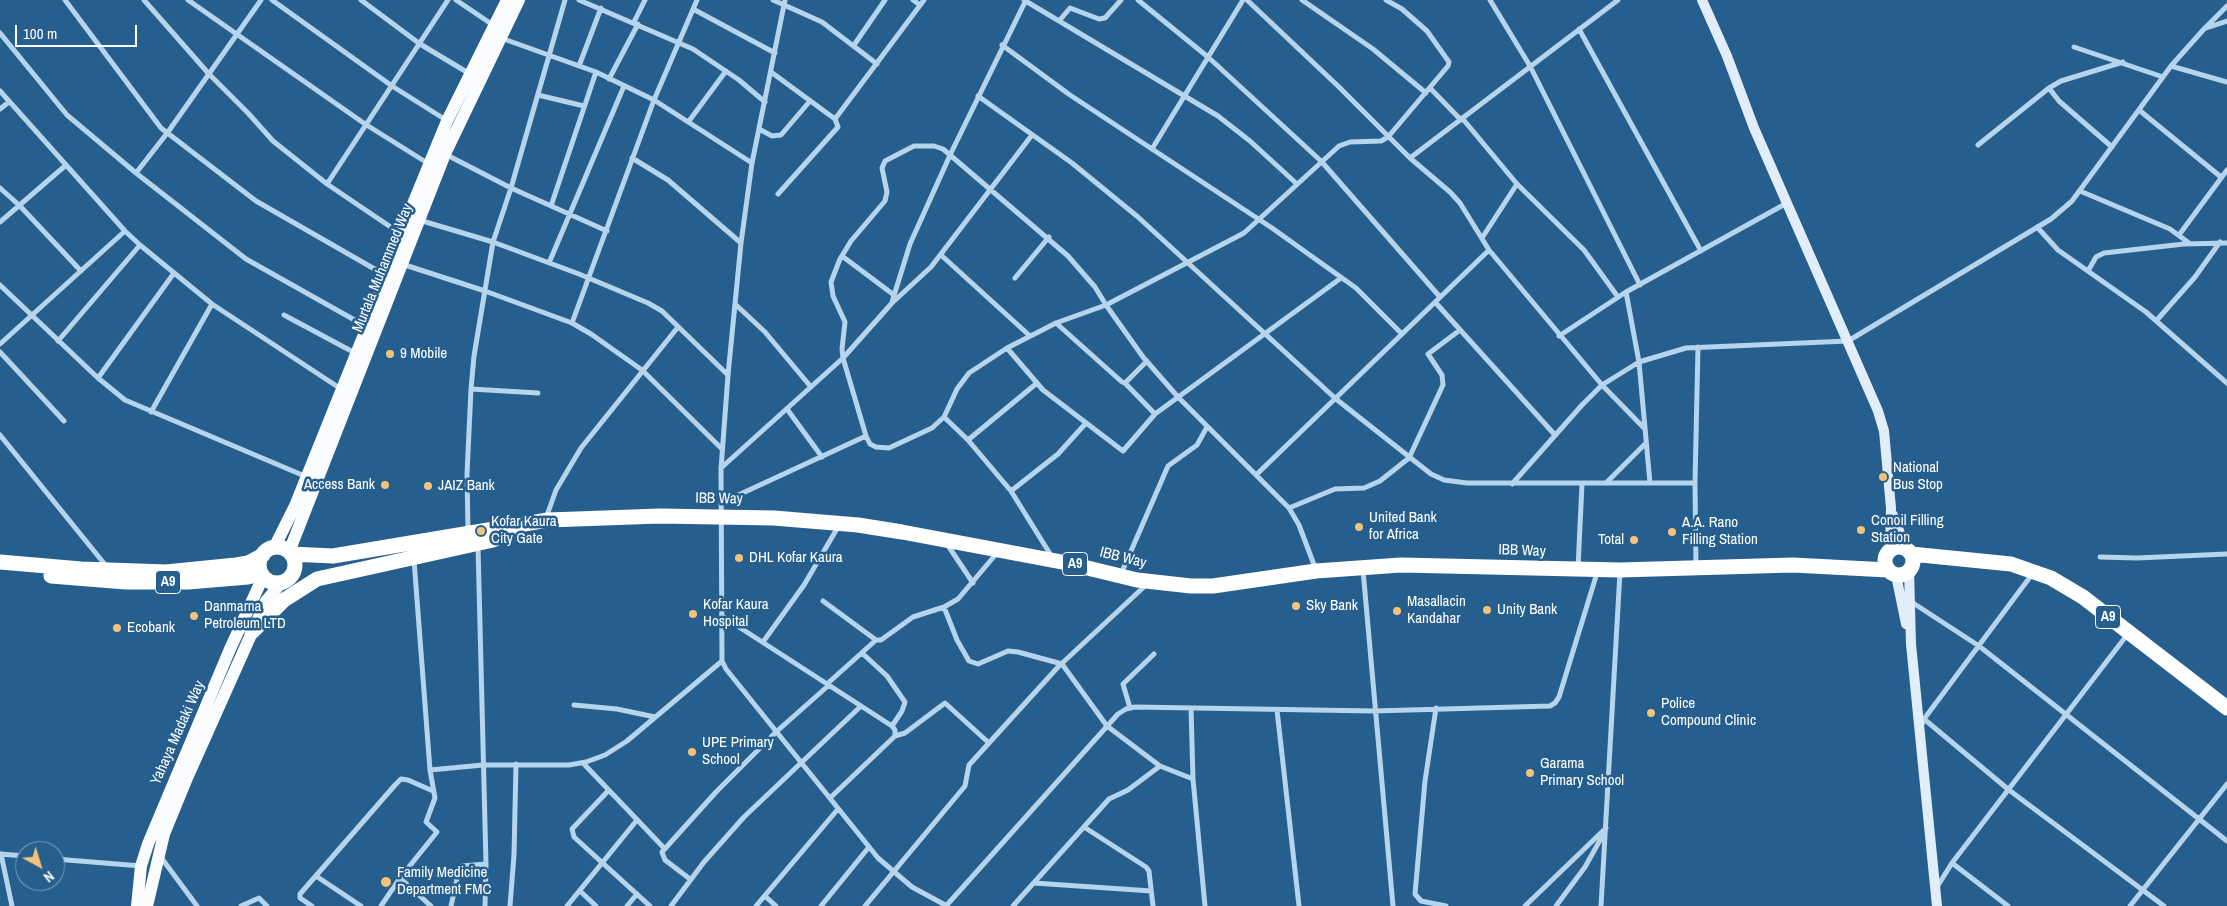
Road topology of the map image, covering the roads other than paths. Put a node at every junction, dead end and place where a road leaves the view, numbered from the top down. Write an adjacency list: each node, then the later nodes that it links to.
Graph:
1 (65, 0): 83 (street)
2 (144, 0): 57 (street)
3 (188, 0): 40 (street)
4 (261, 0): 40 (street)
5 (272, 0): 62 (street)
6 (361, 0): 42 (street)
7 (448, 0): 42 (street)
8 (456, 0): 38 (street)
9 (507, 0): 38 (main road, Murtala Muhammed Way)
10 (519, 0): 38 (main road, Murtala Muhammed Way)
11 (565, 0): 47 (street)
12 (579, 0): 31 (street)
13 (645, 0): 35 (street)
14 (697, 0): 32 (street)
15 (773, 0): 29 (street)
16 (885, 0): 43 (street)
17 (913, 0): 28 (street)
18 (1025, 0): 33 (street); 44 (street)
19 (1121, 0): 33 (street)
20 (1138, 0): 48 (street)
21 (1243, 0): 48 (street)
22 (1247, 0): 85 (street)
23 (1302, 0): 65 (street)
24 (1386, 0): 65 (street)
25 (1490, 0): 52 (street)
26 (1618, 0): 36 (street)
27 (1702, 0): 108 (street)
28 (922, 2): 50 (street)
29 (785, 3): 43 (street); 46 (street)
30 (2227, 6): 37 (street)
31 (601, 8): 35 (street); 51 (street)
32 (693, 9): 41 (street); 46 (street)
33 (1059, 21): 69 (street)
34 (2227, 21): 37 (street)
35 (636, 23): 41 (street); 60 (street)
36 (1580, 29): 52 (street); 129 (street)
37 (2204, 29): 53 (street)
38 (497, 32): 47 (street); 58 (main road, Murtala Muhammed Way); 90 (main road, Murtala Muhammed Way)
39 (0, 33): 98 (street)
40 (237, 35): 57 (street); 81 (street)
41 (679, 42): 54 (street); 70 (street)
42 (420, 44): 58 (street); 62 (street)
43 (854, 45): 50 (street)
44 (1002, 45): 68 (street); 88 (street)
45 (2074, 46): 49 (street)
46 (775, 52): 56 (street)
47 (549, 55): 51 (street); 67 (street)
48 (1208, 57): 69 (street); 93 (street)
49 (2123, 62): 59 (street); 64 (street)
50 (877, 64): 77 (street)
51 (579, 66): 55 (street)
52 (1530, 66): 78 (street); 143 (street)
53 (2171, 66): 59 (street); 61 (street)
54 (726, 71): 73 (street); 80 (street)
55 (596, 72): 60 (street); 74 (street)
56 (771, 72): 71 (street); 73 (street)
57 (209, 74): 83 (street); 100 (street)
58 (470, 75): 79 (main road, Murtala Muhammed Way)
59 (2164, 77): 76 (street)
60 (609, 79): 63 (street)
61 (2227, 82)
62 (392, 86): 79 (street); 81 (street)
63 (624, 86): 70 (street); 111 (street)
64 (2049, 88): 86 (street); 87 (street)
65 (1428, 90): 78 (street); 85 (street)
66 (0, 92): 72 (street)
67 (538, 94): 74 (street); 105 (street)
68 (978, 96): 84 (street); 89 (street)
69 (1184, 96): 88 (street); 101 (street)
70 (654, 100): 80 (street); 91 (street)
71 (810, 100): 77 (street); 82 (street)
72 (9, 102): 75 (street); 96 (street)
73 (765, 102): 82 (street)
74 (584, 106): 110 (street)
75 (0, 109)
76 (2139, 110): 87 (street); 99 (street)
77 (835, 119): 107 (street)
78 (1462, 119): 92 (street); 102 (street)
79 (447, 121): 95 (main road, Murtala Muhammed Way)
80 (690, 121): 94 (street)
81 (365, 124): 95 (street); 100 (street)
82 (759, 129): 94 (street)
83 (168, 132): 98 (street); 138 (street)
84 (1032, 135): 103 (street); 132 (street)
85 (1388, 137): 92 (street); 93 (street)
86 (1978, 145)
87 (2112, 147): 106 (street)
88 (1152, 149): 113 (street)
89 (951, 153): 103 (street); 131 (street); 146 (street)
90 (445, 154): 105 (street); 112 (main road, Murtala Muhammed Way)
91 (632, 158): 117 (street); 124 (street)
92 (1410, 158): 121 (street)
93 (1321, 161): 101 (street); 148 (street)
94 (752, 163): 124 (street)
95 (428, 164): 119 (main road, Murtala Muhammed Way)
96 (66, 165): 109 (street); 116 (street)
97 (2227, 170): 99 (street)
98 (136, 173): 158 (street)
99 (2222, 176): 118 (street)
100 (327, 184): 119 (street)
101 (1297, 184): 113 (street)
102 (1518, 184): 121 (street); 147 (street)
103 (990, 187): 120 (street); 130 (street)
104 (0, 188): 109 (street)
105 (511, 188): 110 (street); 122 (street)
106 (2080, 190): 115 (street); 118 (street)
107 (778, 194)
108 (1787, 203): 129 (street); 166 (street)
109 (20, 206): 114 (street); 135 (street)
110 (551, 206): 111 (street)
111 (571, 216): 117 (street); 133 (street)
112 (419, 220): 119 (main road, Murtala Muhammed Way); 122 (street)
113 (1260, 220): 132 (street); 141 (street)
114 (0, 222)
115 (2037, 227): 136 (street); 166 (street)
116 (125, 231): 127 (street); 135 (street)
117 (607, 231): 139 (street)
118 (2179, 235): 125 (street)
119 (406, 236): 134 (main road, Murtala Muhammed Way); 138 (main road, Murtala Muhammed Way)
120 (1049, 237): 140 (street); 152 (street)
121 (1482, 238): 128 (street)
122 (493, 242): 133 (street); 144 (street)
123 (2220, 242): 125 (street); 126 (street); 155 (street)
124 (741, 243): 151 (street)
125 (2190, 243): 136 (street)
126 (2227, 243)
127 (140, 245): 137 (street); 165 (street)
128 (1489, 250): 148 (street); 164 (street)
129 (1701, 251): 143 (street)
130 (941, 254): 149 (street); 163 (street)
131 (842, 256): 146 (street); 172 (street)
132 (1187, 261): 152 (street); 161 (street)
133 (549, 263): 139 (street)
134 (402, 264): 144 (street); 221 (main road, Murtala Muhammed Way)
135 (81, 270): 154 (street)
136 (2088, 271): 155 (street)
137 (174, 272): 150 (street); 177 (street)
138 (385, 275): 158 (main road, Murtala Muhammed Way)
139 (588, 278): 156 (street); 159 (street)
140 (1015, 278)
141 (1341, 278): 161 (street); 162 (street)
142 (0, 285): 154 (street)
143 (1640, 285): 145 (street)
144 (485, 290): 156 (street); 184 (street)
145 (1626, 292): 147 (street); 174 (street)
146 (894, 295): 149 (street)
147 (1618, 298): 164 (street)
148 (1438, 300): 160 (street); 162 (street)
149 (892, 303): 172 (street)
150 (212, 304): 183 (street); 189 (street)
151 (735, 304): 176 (street); 182 (street)
152 (1106, 305): 157 (street); 173 (street)
153 (284, 315): 171 (street)
154 (32, 316): 165 (street); 167 (street)
155 (2156, 320): 180 (street)
156 (572, 323): 175 (street)
157 (1056, 323): 163 (street); 178 (street)
158 (367, 327): 171 (main road, Murtala Muhammed Way)
159 (678, 327): 175 (street); 176 (street)
160 (1460, 330): 197 (street); 203 (street)
161 (1264, 334): 186 (street); 187 (street)
162 (1402, 334): 187 (street)
163 (1030, 336): 169 (street)
164 (1559, 336): 181 (street)
165 (58, 341): 177 (street)
166 (1848, 341): 168 (street); 214 (street)
167 (0, 344)
168 (1698, 347): 174 (street); 208 (street)
169 (1007, 348): 179 (street); 191 (street)
170 (0, 352): 192 (street)
171 (356, 354): 183 (main road, Murtala Muhammed Way)
172 (843, 358): 182 (street); 198 (street)
173 (1147, 361): 178 (street); 186 (street)
174 (1639, 362): 181 (street); 195 (street)
175 (642, 370): 201 (street); 216 (street)
176 (728, 375): 201 (street)
177 (98, 378): 189 (street)
178 (1125, 382): 190 (street)
179 (1037, 383): 193 (street); 199 (street)
180 (2227, 383)
181 (1602, 385): 195 (street); 197 (street)
182 (811, 387): 188 (street)
183 (341, 388): 206 (main road, Murtala Muhammed Way)
184 (471, 389): 185 (street); 218 (street)
185 (538, 393)
186 (1178, 397): 190 (street); 194 (street)
187 (1336, 399): 203 (street); 205 (street)
188 (787, 409): 202 (street); 204 (street)
189 (151, 412): 206 (street)
190 (1155, 414): 193 (street)
191 (944, 417): 198 (street); 199 (street)
192 (64, 421)
193 (1086, 423): 212 (street)
194 (1207, 427): 205 (street); 241 (street)
195 (1645, 429): 200 (street)
196 (0, 435): 232 (street)
197 (1555, 435): 209 (street)
198 (866, 436): 202 (street)
199 (968, 440): 212 (street)
200 (1646, 443): 207 (street); 211 (street)
201 (722, 449): 204 (street)
202 (822, 457): 215 (street)
203 (1409, 458): 209 (street); 213 (street)
204 (721, 469): 215 (street)
205 (1256, 475): 213 (street)
206 (307, 477): 221 (main road, Murtala Muhammed Way)
207 (1650, 483): 208 (street); 211 (street)
208 (1695, 483): 230 (street)
209 (1512, 484): 210 (street)
210 (1582, 484): 211 (street); 233 (street)
211 (1606, 484)
212 (1011, 491): 226 (street)
213 (1289, 508): 237 (street)
214 (1890, 508): 227 (street); 227 (street)
215 (722, 510): 216 (highway, IBB Way / A9); 217 (highway, IBB Way / A9); 249 (street)
216 (545, 521): 218 (highway, IBB Way / A9)
217 (840, 524): 219 (highway, IBB Way / A9); 253 (street)
218 (473, 538): 223 (highway, IBB Way / A9); 224 (highway); 281 (street)
219 (943, 539): 220 (highway, IBB Way / A9); 245 (street)
220 (1000, 550): 226 (highway, IBB Way / A9); 245 (street)
221 (279, 552): 223 (highway, IBB Way / A9); 232 (highway, A9); 239 (highway); 242 (highway)
222 (2227, 554): 225 (street)
223 (333, 556): 239 (highway, IBB Way / A9)
224 (414, 557): 250 (highway); 283 (street)
225 (2100, 557)
226 (1054, 560): 241 (highway, IBB Way / A9)
227 (1900, 561): 230 (highway, IBB Way / A9); 238 (highway, A9); 246 (street); 254 (street)
228 (0, 562): 231 (highway, A9)
229 (1363, 568): 233 (highway, IBB Way / A9); 237 (highway, IBB Way / A9); 268 (street)
230 (1696, 568): 235 (highway, IBB Way / A9)
231 (34, 570): 236 (highway, A9); 240 (highway, A9)
232 (110, 570): 240 (highway, A9)
233 (1578, 570): 234 (highway, IBB Way / A9)
234 (1598, 570): 235 (highway, IBB Way / A9); 265 (street)
235 (1620, 570): 295 (street)
236 (0, 571)
237 (1316, 571): 244 (highway, IBB Way / A9)
238 (2035, 571): 251 (highway, A9); 255 (street)
239 (293, 572): 243 (highway, A9)
240 (78, 574): 242 (highway, A9)
241 (1120, 575): 244 (highway, IBB Way / A9)
242 (262, 576): 243 (highway, A9); 277 (main road, Yahaya Madaki Way)
243 (282, 582): 250 (main road, Yahaya Madaki Way)
244 (1149, 582): 259 (street)
245 (973, 583): 248 (street)
246 (1910, 600): 254 (street); 255 (street)
247 (824, 601): 252 (street)
248 (944, 607): 252 (street); 259 (street)
249 (722, 616): 253 (street); 258 (street)
250 (252, 632): 277 (main road, Yahaya Madaki Way)
251 (2129, 632): 266 (highway, A9); 269 (street)
252 (876, 640): 256 (street)
253 (763, 642): 260 (street)
254 (1911, 644): 271 (street)
255 (1979, 646): 269 (street); 271 (street)
256 (862, 653): 260 (street); 272 (street)
257 (1154, 654): 263 (street)
258 (722, 661): 270 (street); 274 (street)
259 (1062, 664): 273 (street); 276 (street)
260 (828, 684): 262 (street); 274 (street)
261 (574, 705): 270 (street)
262 (861, 706): 272 (street); 278 (street)
263 (1130, 708): 264 (street); 273 (street)
264 (1191, 708): 267 (street); 285 (street)
265 (1436, 708): 268 (street); 346 (street)
266 (2227, 708)
267 (1277, 710): 268 (street); 344 (street)
268 (1374, 711): 345 (street)
269 (2067, 714): 287 (street); 292 (street)
270 (655, 717): 279 (street)
271 (1922, 724): 287 (street); 312 (street)
272 (892, 726): 275 (street)
273 (1107, 726): 282 (street); 340 (street)
274 (776, 732): 278 (street); 298 (street)
275 (895, 736): 276 (street); 290 (street)
276 (989, 743): 307 (street)
277 (189, 759): 284 (main road, Yahaya Madaki Way)
278 (800, 762): 290 (street); 310 (street)
279 (583, 763): 280 (street); 289 (street)
280 (516, 764): 281 (street); 330 (street)
281 (483, 765): 283 (street); 305 (street)
282 (1160, 766): 285 (street); 294 (street)
283 (430, 770): 288 (street)
284 (182, 775): 300 (main road, Yahaya Madaki Way); 306 (main road, Yahaya Madaki Way)
285 (1193, 779): 343 (street)
286 (2227, 784): 292 (street)
287 (2010, 790): 304 (street); 315 (street)
288 (433, 791): 308 (street); 309 (street)
289 (608, 791): 293 (street); 303 (street)
290 (830, 798): 291 (street)
291 (838, 809): 297 (street); 317 (street)
292 (2199, 819): 296 (street); 315 (street)
293 (637, 820): 298 (street); 303 (street)
294 (1084, 827): 311 (street); 314 (street)
295 (1606, 828): 347 (street); 348 (street); 349 (street)
296 (2227, 840)
297 (869, 847): 307 (street); 338 (street)
298 (665, 849): 310 (street)
299 (0, 854): 301 (street); 318 (street)
300 (158, 854): 320 (main road, Yahaya Madaki Way); 321 (street)
301 (15, 855)
302 (65, 860): 306 (street)
303 (604, 862): 313 (street); 316 (street)
304 (1952, 863): 312 (street); 351 (street)
305 (486, 864): 328 (street); 329 (street)
306 (141, 866): 319 (main road, Yahaya Madaki Way)
307 (893, 871): 339 (street); 340 (street)
308 (316, 876): 324 (street); 325 (street)
309 (400, 878): 326 (street); 327 (street)
310 (690, 879): 335 (street)
311 (1034, 883): 314 (street); 341 (street)
312 (1935, 890): 350 (street)
313 (580, 891): 331 (street); 332 (street)
314 (1151, 891): 342 (street)
315 (2143, 891): 352 (street); 353 (street)
316 (637, 894): 333 (street); 334 (street)
317 (766, 897): 336 (street); 337 (street)
318 (12, 906)
319 (137, 906)
320 (147, 906)
321 (197, 906)
322 (241, 906): 323 (street)
323 (267, 906)
324 (312, 906)
325 (361, 906)
326 (381, 906)
327 (431, 906)
328 (451, 906)
329 (485, 906)
330 (510, 906)
331 (567, 906)
332 (596, 906)
333 (627, 906)
334 (650, 906)
335 (671, 906)
336 (756, 906)
337 (776, 906)
338 (821, 906)
339 (865, 906)
340 (946, 906)
341 (1013, 906)
342 (1153, 906)
343 (1205, 906)
344 (1299, 906)
345 (1393, 906)
346 (1446, 906)
347 (1526, 906)
348 (1556, 906)
349 (1601, 906)
350 (1936, 906)
351 (2008, 906)
352 (2130, 906)
353 (2164, 906)

